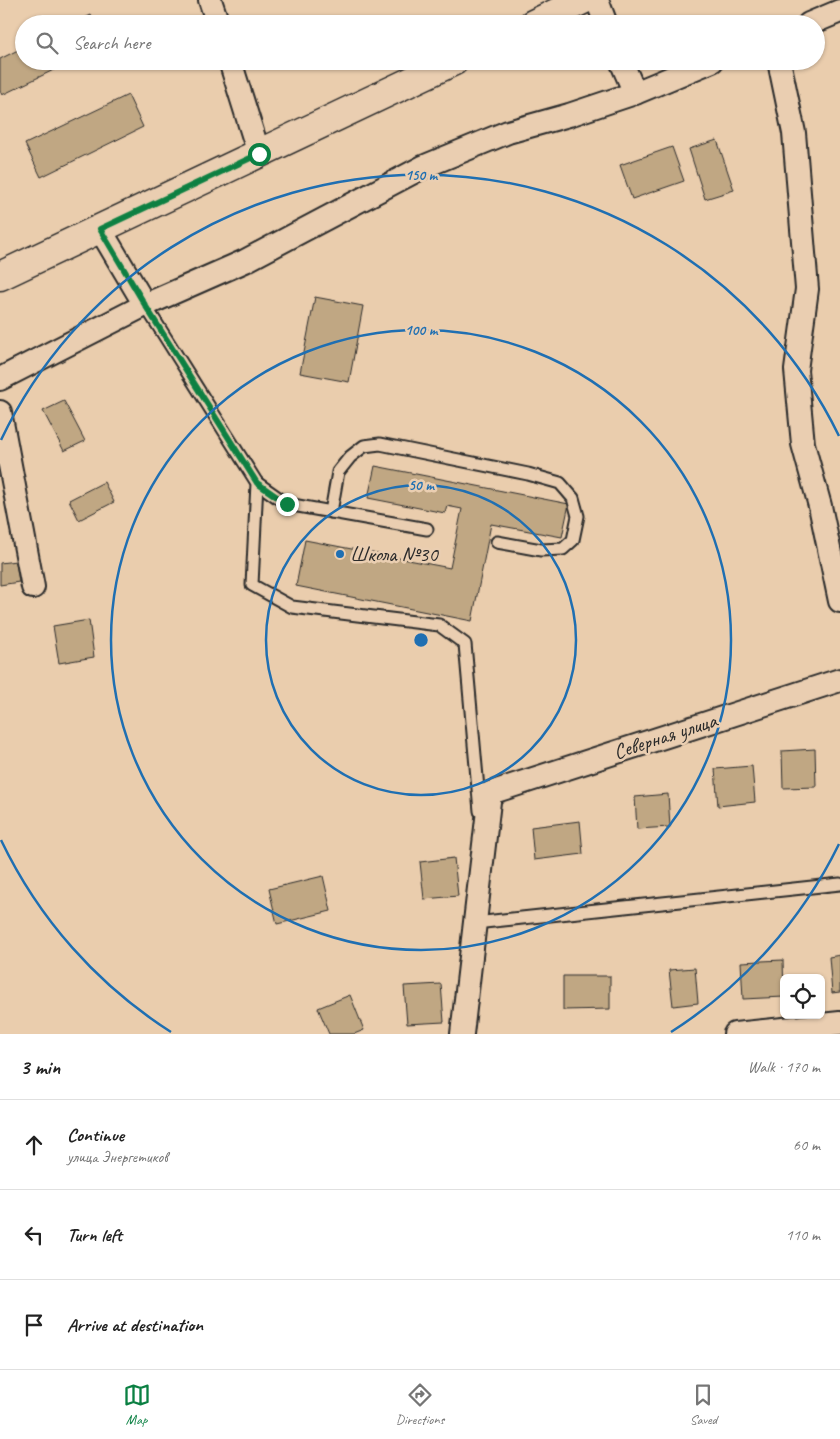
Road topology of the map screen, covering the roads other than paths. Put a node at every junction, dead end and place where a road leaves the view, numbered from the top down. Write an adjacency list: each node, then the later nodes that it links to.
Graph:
1 (210, 0): 6 (street)
2 (583, 0): 5 (street)
3 (597, 0): 7 (street)
4 (840, 11): 8 (street)
5 (545, 13)
6 (215, 15)
7 (603, 15)
8 (825, 17)
9 (233, 70): 15 (street)
10 (435, 70): 15 (street)
11 (625, 70): 14 (street)
12 (690, 70): 14 (street)
13 (781, 70): 26 (street)
14 (634, 93): 18 (street)
15 (259, 154): 16 (street)
16 (100, 229): 17 (street); 18 (street)
17 (0, 276)
18 (145, 305): 19 (street); 21 (lane)
19 (0, 379)
20 (0, 412): 25 (street)
21 (257, 483): 22 (lane); 28 (lane)
22 (330, 512): 23 (lane); 24 (lane)
23 (427, 529)
24 (497, 542)
25 (33, 587)
26 (840, 601)
27 (840, 680): 28 (street, Северная улица)
28 (483, 851): 30 (street)
29 (840, 884): 30 (lane)
30 (474, 923): 32 (street)
31 (840, 1022): 33 (street)
32 (462, 1034)
33 (735, 1034)

